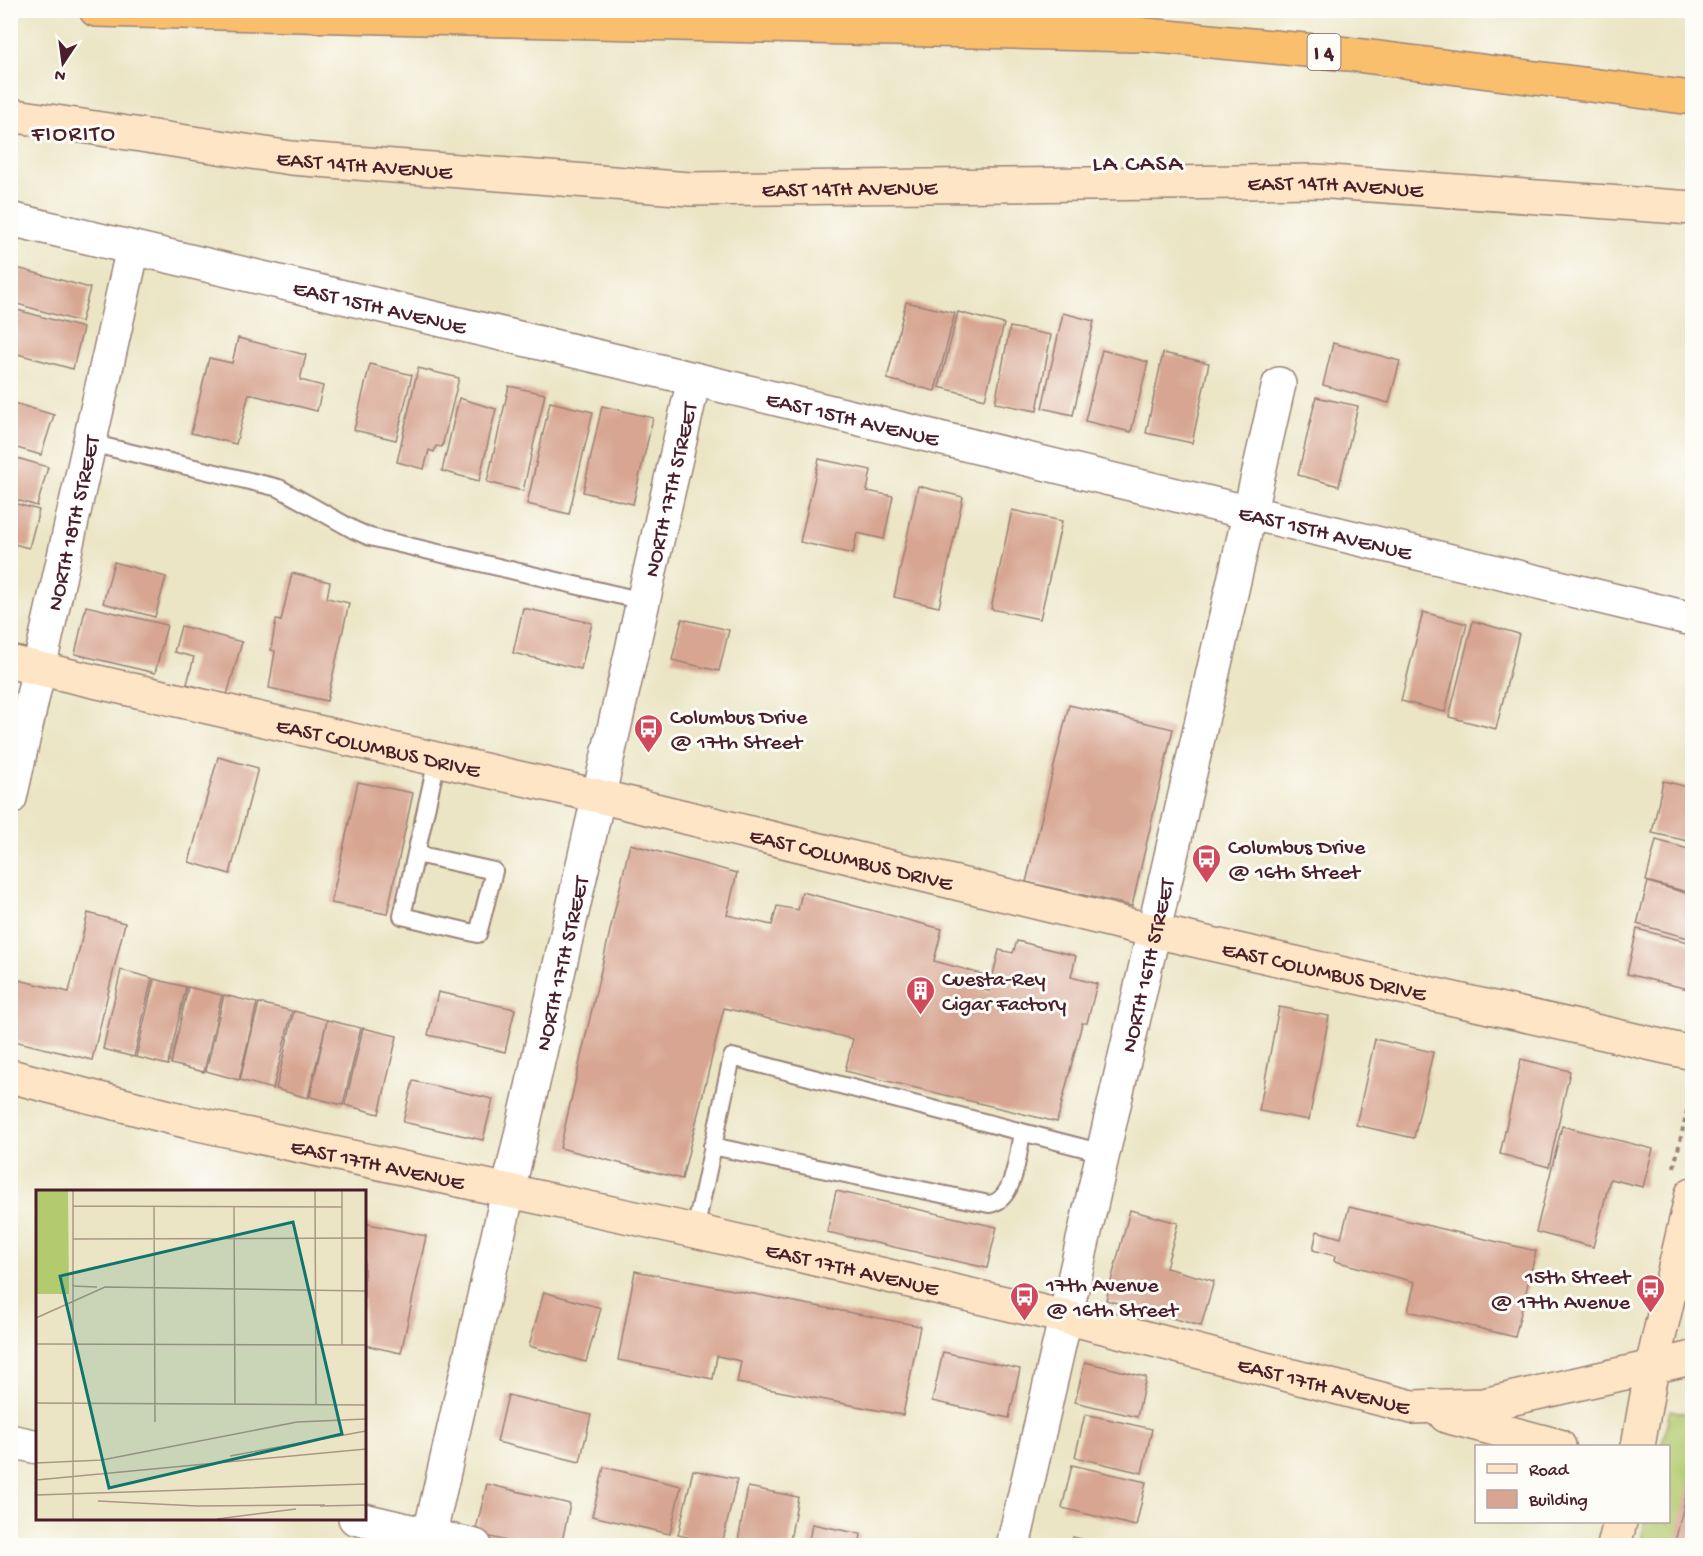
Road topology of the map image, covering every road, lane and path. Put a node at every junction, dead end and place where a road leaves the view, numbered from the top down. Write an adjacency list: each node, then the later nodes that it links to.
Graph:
1 (96, 10): 3 (highway)
2 (956, 10): 3 (highway, I 4)
3 (1136, 35): 4 (highway, I 4)
4 (1692, 98)
5 (10, 115): 6 (main road, EAST 14TH AVENUE)
6 (1692, 208)
7 (10, 219): 8 (street, EAST 15TH AVENUE)
8 (134, 248): 9 (street, EAST 15TH AVENUE); 11 (street, NORTH 18TH STREET)
9 (694, 379): 12 (street, EAST 15TH AVENUE); 13 (street, NORTH 17TH STREET)
10 (1279, 384): 12 (street, NORTH 16TH STREET)
11 (90, 443): 13 (lane); 15 (street, NORTH 18TH STREET)
12 (1251, 513): 14 (street, EAST 15TH AVENUE); 20 (street, NORTH 16TH STREET)
13 (643, 602): 17 (street, NORTH 17TH STREET)
14 (1692, 619)
15 (25, 666): 16 (main road, EAST COLUMBUS DRIVE); 18 (street, NORTH 18TH STREET)
16 (437, 760): 17 (main road, EAST COLUMBUS DRIVE); 19 (lane)
17 (598, 796): 20 (main road, EAST COLUMBUS DRIVE); 26 (street, NORTH 17TH STREET)
18 (10, 798)
19 (416, 854): 19 (lane)
20 (1154, 931): 21 (main road, EAST COLUMBUS DRIVE); 25 (street, NORTH 16TH STREET)
21 (1692, 1053)
22 (10, 1076): 26 (main road, EAST 17TH AVENUE)
23 (1022, 1132): 24 (lane); 24 (lane); 25 (lane)
24 (712, 1146): 28 (lane)
25 (1103, 1153): 29 (street, NORTH 16TH STREET)
26 (508, 1191): 28 (main road, EAST 17TH AVENUE); 39 (street, NORTH 17TH STREET)
27 (1692, 1194): 31 (main road)
28 (695, 1231): 29 (main road, EAST 17TH AVENUE)
29 (1065, 1317): 32 (main road, EAST 17TH AVENUE); 41 (street, NORTH 16TH STREET)
30 (1692, 1358): 31 (main road, EAST 17TH AVENUE)
31 (1652, 1367): 32 (main road, EAST 17TH AVENUE); 35 (main road)
32 (1412, 1407): 34 (main road)
33 (10, 1441): 36 (street)
34 (1554, 1445)
35 (1638, 1445)
36 (36, 1447)
37 (362, 1520): 39 (street)
38 (1620, 1523): 42 (main road)
39 (428, 1540): 40 (street)
40 (475, 1545)
41 (1013, 1545)
42 (1614, 1545)

